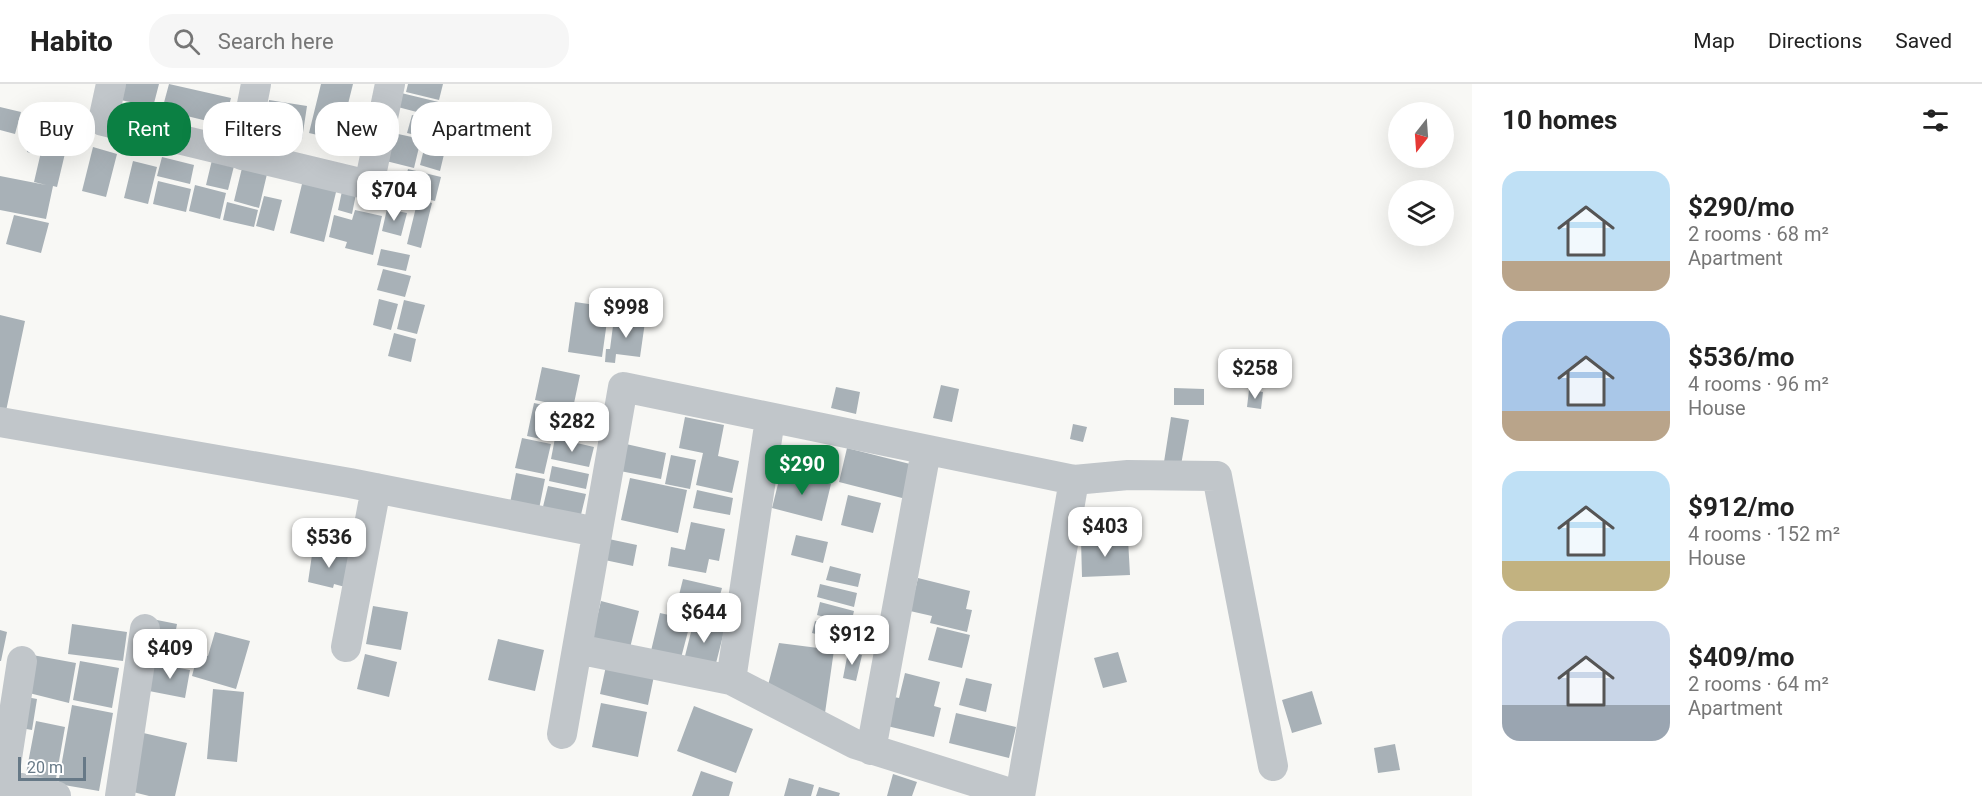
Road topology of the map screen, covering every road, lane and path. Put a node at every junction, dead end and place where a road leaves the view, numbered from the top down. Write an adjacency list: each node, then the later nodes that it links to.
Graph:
1 (111, 84): 5 (street)
2 (256, 84): 4 (street)
3 (390, 84): 6 (street)
4 (252, 102)
5 (203, 145)
6 (246, 156)
7 (770, 419): 9 (street); 12 (street); 17 (street)
8 (0, 422): 11 (street)
9 (926, 451): 10 (street); 19 (street)
10 (1074, 480): 20 (street); 23 (street)
11 (376, 488): 12 (street); 14 (street)
12 (597, 532): 15 (street)
13 (146, 629): 22 (street)
14 (346, 647)
15 (577, 649): 17 (street); 18 (street)
16 (22, 662): 21 (street)
17 (731, 680): 19 (street)
18 (562, 734)
19 (871, 750): 23 (street)
20 (1273, 766)
21 (24, 790)
22 (120, 796)
23 (1020, 796)

